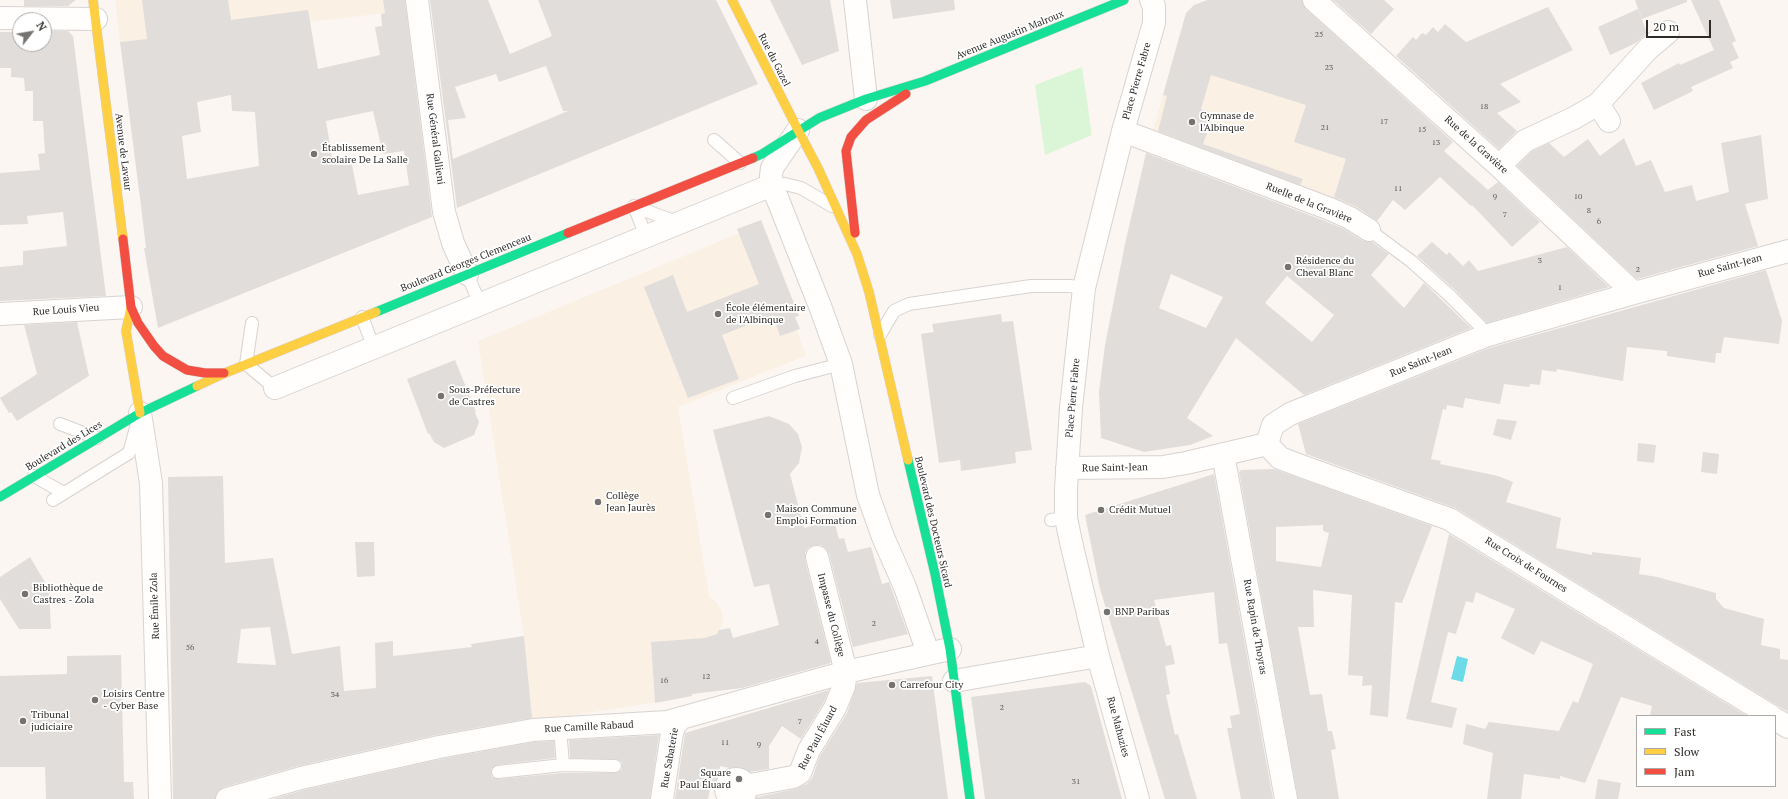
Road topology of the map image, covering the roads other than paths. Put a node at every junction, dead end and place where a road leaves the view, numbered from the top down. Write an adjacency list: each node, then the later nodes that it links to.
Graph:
1 (417, 0): 25 (street, Rue Général Gallieni)
2 (732, 0): 12 (main road, Rue du Gazel)
3 (854, 0): 11 (street)
4 (1124, 0): 10 (main road, Avenue Augustin Malroux)
5 (1151, 0): 13 (street, Place Pierre Fabre)
6 (1314, 0): 16 (street, Rue de la Gravière)
7 (94, 10): 8 (street); 29 (main road, Avenue de Lavaur)
8 (0, 18)
9 (1668, 32): 16 (street)
10 (925, 81): 11 (main road, Boulevard Georges Clemenceau); 24 (main road, Boulevard des Docteurs Sicard)
11 (866, 99): 12 (main road, Boulevard Georges Clemenceau)
12 (798, 130): 15 (main road, Boulevard Georges Clemenceau); 17 (street); 19 (main road, Boulevard des Docteurs Sicard)
13 (1122, 132): 21 (street, Ruelle de la Gravière); 26 (street, Place Pierre Fabre)
14 (714, 140): 15 (lane)
15 (740, 163): 18 (main road, Boulevard Georges Clemenceau)
16 (1499, 166): 27 (street, Rue de la Gravière)
17 (772, 185): 19 (lane); 20 (street); 37 (street)
18 (634, 206): 20 (lane); 22 (lane); 25 (main road, Boulevard Georges Clemenceau)
19 (837, 209): 24 (main road, Boulevard des Docteurs Sicard)
20 (680, 223): 22 (street)
21 (1369, 230): 34 (lane, Ruelle de la Gravière)
22 (646, 236): 28 (street)
23 (1788, 251): 27 (street, Rue Saint-Jean)
24 (857, 254): 33 (main road, Boulevard des Docteurs Sicard)
25 (467, 274): 28 (lane); 31 (main road, Boulevard Georges Clemenceau)
26 (1084, 288): 33 (lane); 46 (street, Place Pierre Fabre)
27 (1634, 293): 34 (street, Rue Saint-Jean)
28 (480, 304): 35 (street)
29 (131, 307): 30 (street, Rue Louis Vieu); 38 (main road, Avenue de Lavaur); 41 (main road, Avenue de Lavaur)
30 (0, 314)
31 (362, 317): 35 (lane); 36 (main road, Boulevard Georges Clemenceau)
32 (252, 323): 36 (lane)
33 (879, 336): 52 (main road, Boulevard des Docteurs Sicard)
34 (1484, 336): 44 (street, Rue Saint-Jean)
35 (374, 348): 39 (street)
36 (246, 364): 38 (main road, Boulevard Georges Clemenceau); 39 (lane)
37 (841, 364): 40 (lane); 53 (street)
38 (225, 373): 41 (main road, Boulevard Georges Clemenceau)
39 (275, 388)
40 (733, 398)
41 (140, 414): 43 (main road, Boulevard des Lices); 48 (lane); 66 (street, Rue Émile Zola)
42 (60, 424): 43 (lane)
43 (97, 438): 47 (main road, Boulevard des Lices)
44 (1268, 444): 45 (street, Rue Saint-Jean); 57 (street, Rue Croix de Fournes)
45 (1223, 454): 46 (street, Rue Saint-Jean); 71 (street, Rue Rapin de Thoyras)
46 (1067, 468): 54 (street, Place Pierre Fabre)
47 (34, 476): 48 (lane); 49 (main road, Boulevard des Lices)
48 (64, 493): 50 (lane)
49 (0, 497)
50 (53, 500)
51 (816, 557): 55 (street, Impasse du Collège)
52 (950, 650): 53 (street, Rue Camille Rabaud); 56 (main road, Boulevard des Docteurs Sicard)
53 (928, 653): 55 (street, Rue Camille Rabaud)
54 (1098, 656): 56 (street); 70 (street, Rue Mahuzies)
55 (846, 672): 58 (street, Rue Camille Rabaud); 65 (street, Rue Paul Éluard)
56 (954, 681): 69 (main road, Boulevard des Docteurs Sicard)
57 (1769, 715)
58 (681, 718): 61 (street, Rue Camille Rabaud); 68 (street, Rue Sabaterie)
59 (1776, 720): 60 (street)
60 (1788, 727)
61 (560, 728): 62 (lane); 67 (street, Rue Camille Rabaud)
62 (563, 765): 63 (lane); 64 (lane)
63 (615, 766)
64 (498, 772)
65 (745, 786)
66 (160, 799)
67 (227, 799)
68 (662, 799)
69 (970, 799)
70 (1138, 799)
71 (1286, 799)

